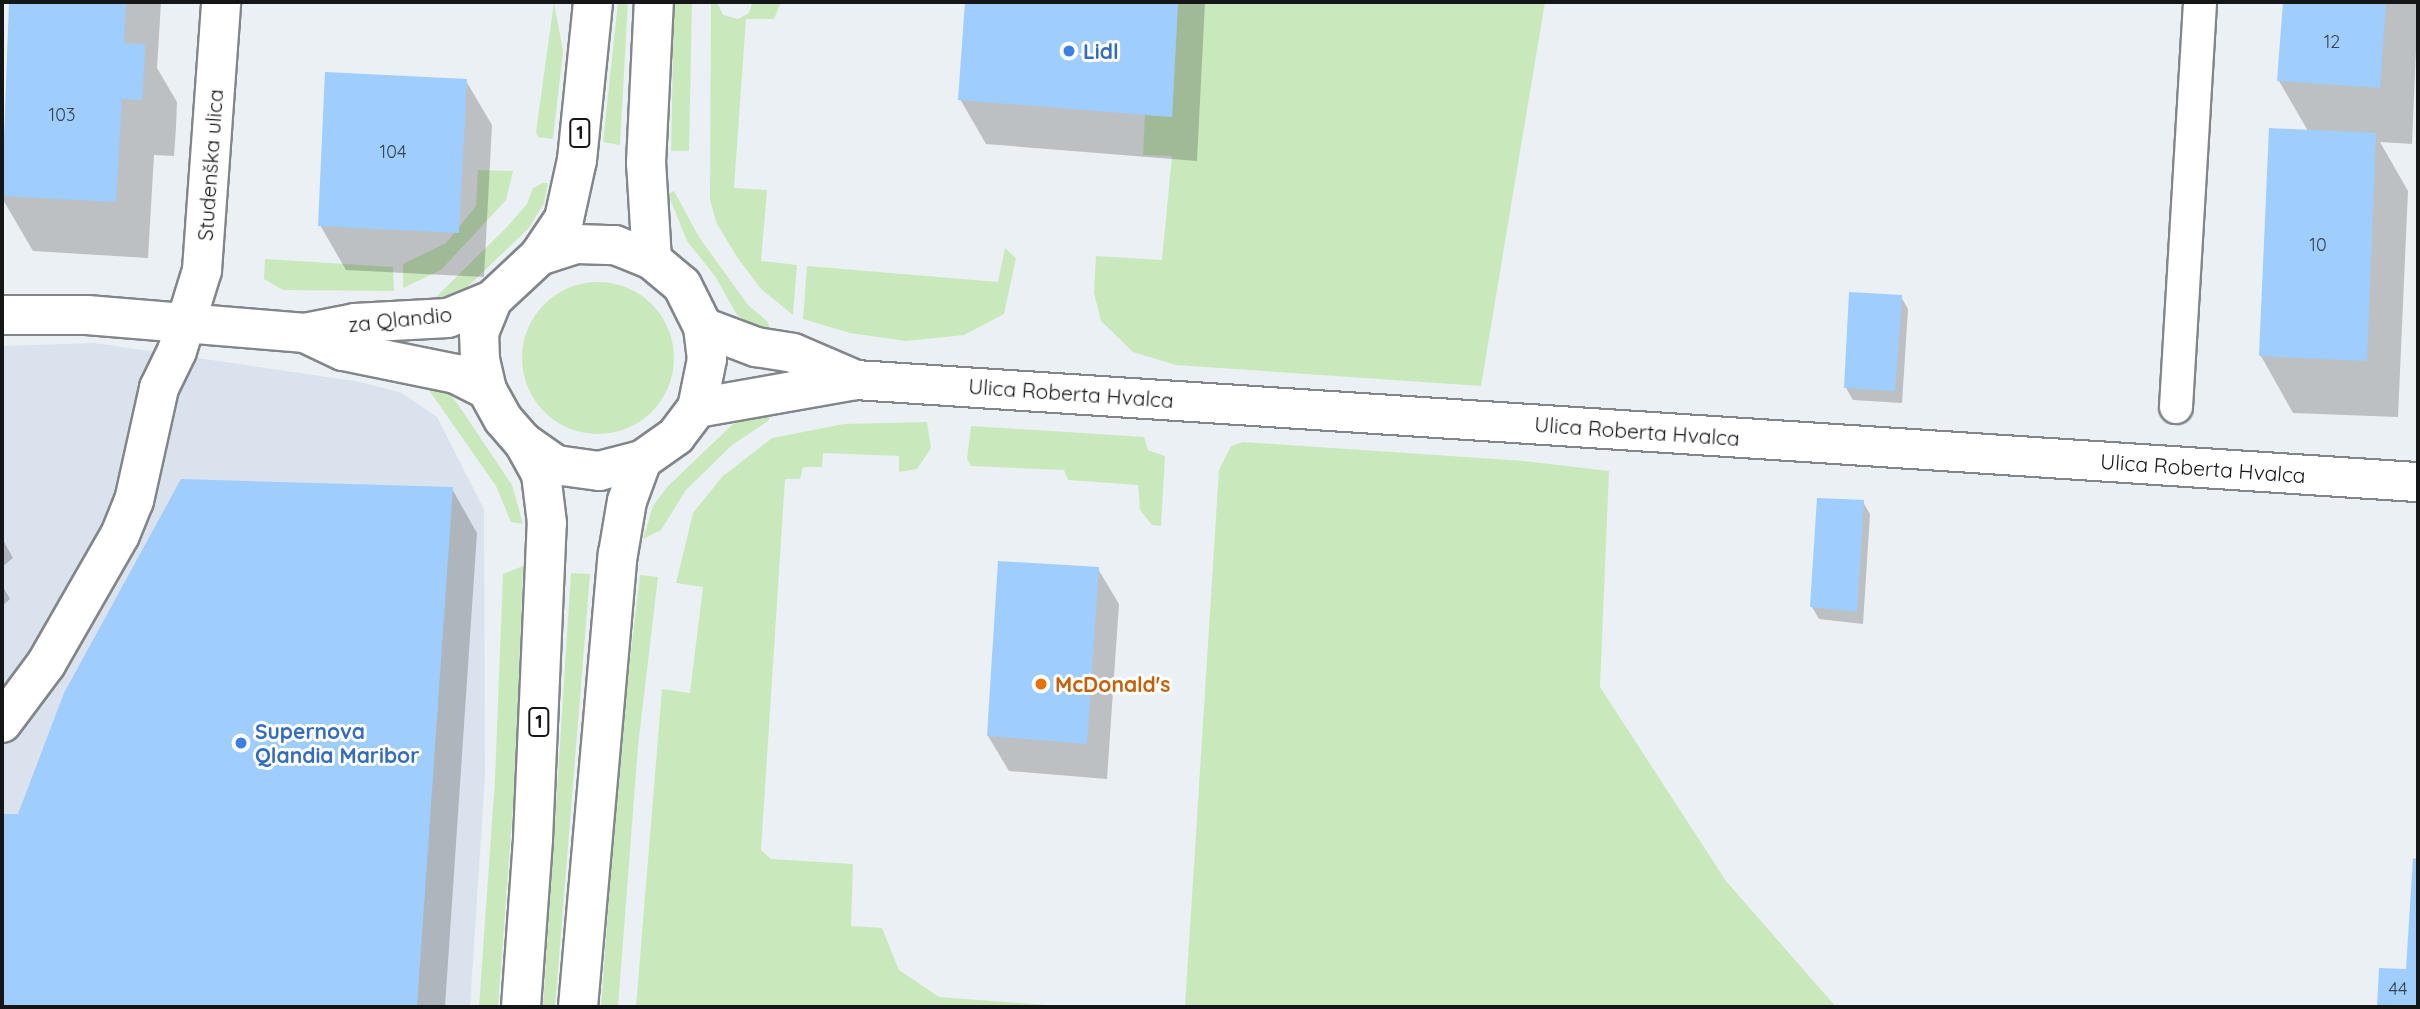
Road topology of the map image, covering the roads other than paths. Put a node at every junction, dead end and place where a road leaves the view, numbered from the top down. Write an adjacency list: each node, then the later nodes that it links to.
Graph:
1 (221, 2): 9 (street, Studenška ulica)
2 (593, 2): 5 (street, 1)
3 (654, 2): 6 (street)
4 (2200, 2): 14 (street)
5 (539, 257): 6 (street); 7 (street, 1)
6 (652, 260): 10 (street)
7 (492, 300): 11 (street, za Qlandio); 13 (street, 1)
8 (2, 316): 9 (street, za Qlandio)
9 (185, 326): 11 (street, za Qlandio); 19 (street, Studenška ulica)
10 (703, 327): 12 (street); 15 (street)
11 (305, 333): 13 (street, za Qlandio)
12 (856, 380): 15 (street); 18 (street, Ulica Roberta Hvalca)
13 (487, 390): 16 (street, 1)
14 (2176, 407)
15 (697, 408): 17 (street)
16 (523, 442): 17 (street); 20 (street, 1)
17 (642, 460): 21 (street)
18 (2418, 482)
19 (2, 723)
20 (521, 1007)
21 (578, 1007)

